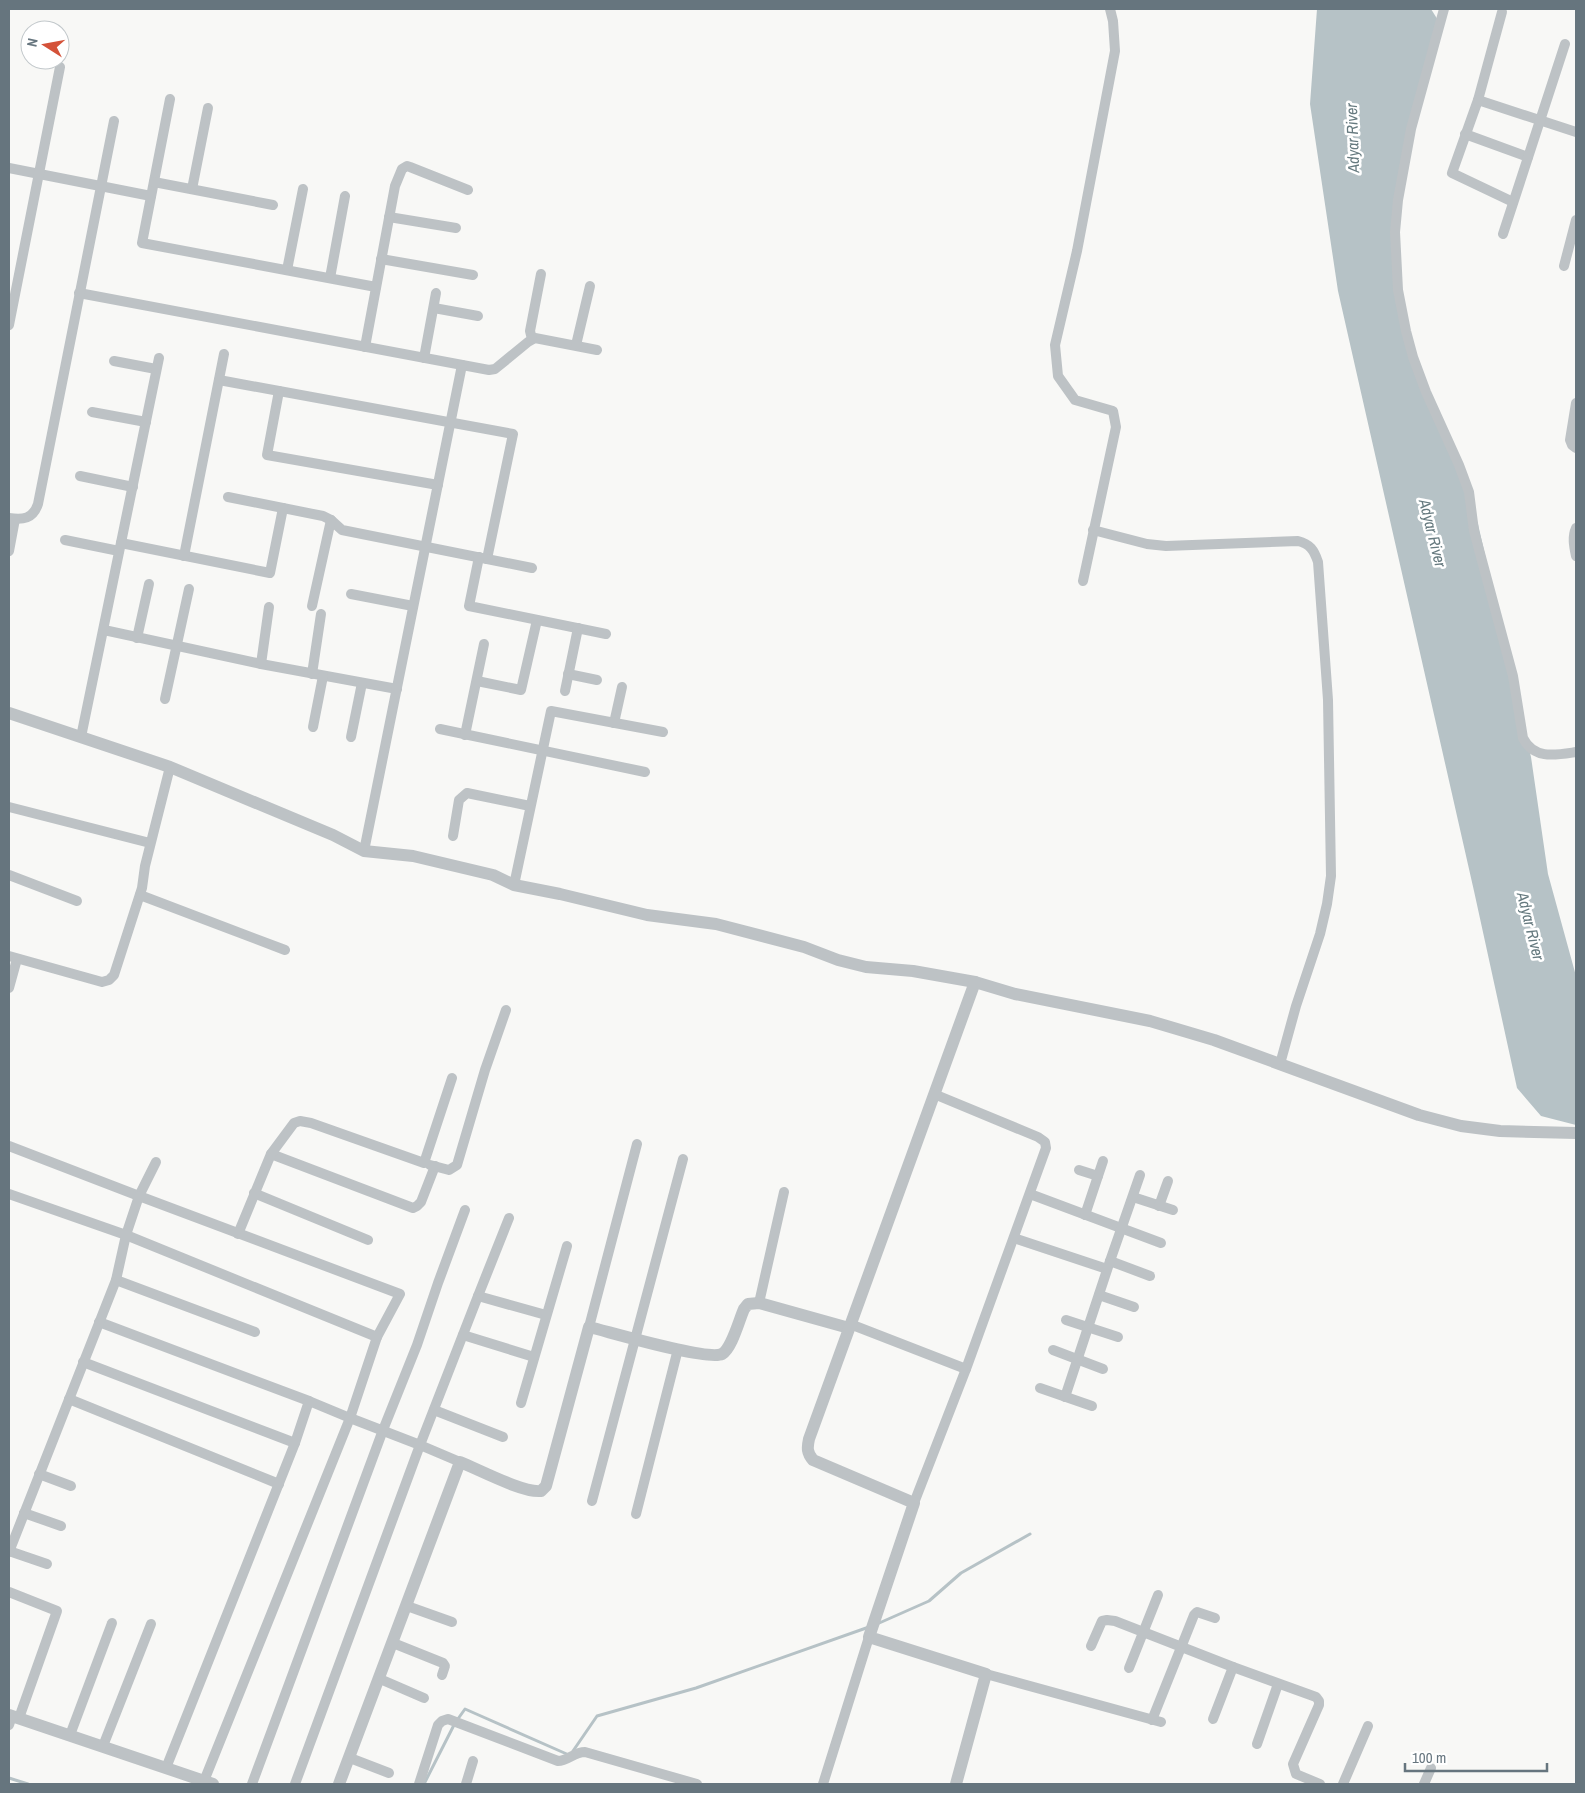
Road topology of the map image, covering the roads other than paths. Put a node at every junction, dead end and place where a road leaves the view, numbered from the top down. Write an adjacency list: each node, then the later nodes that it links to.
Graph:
1 (1110, 9): 67 (street)
2 (1444, 9): 111 (street)
3 (1502, 12): 7 (street)
4 (1565, 44): 10 (street)
5 (59, 70): 15 (street)
6 (170, 99): 16 (street)
7 (1478, 100): 10 (street); 12 (street)
8 (208, 108): 18 (street)
9 (114, 121): 17 (street)
10 (1541, 121): 11 (street); 13 (street)
11 (1576, 132)
12 (1465, 134): 13 (street); 23 (street)
13 (1528, 157): 23 (street)
14 (9, 168): 15 (street)
15 (39, 174): 17 (street); 41 (street)
16 (154, 182): 18 (street); 21 (street)
17 (101, 186): 21 (street); 37 (street)
18 (192, 189): 24 (street)
19 (303, 190): 31 (street)
20 (468, 190): 25 (street)
21 (152, 196): 31 (street)
22 (345, 196): 34 (street)
23 (1514, 202): 28 (street)
24 (272, 205)
25 (389, 217): 27 (street); 29 (street)
26 (1576, 220): 30 (street)
27 (456, 228)
28 (1503, 234)
29 (382, 258): 33 (street); 36 (street)
30 (1564, 266)
31 (287, 270): 34 (street)
32 (541, 274): 42 (street)
33 (473, 275)
34 (330, 278): 36 (street)
35 (590, 286): 43 (street)
36 (376, 287): 44 (street)
37 (79, 293): 44 (street); 64 (street)
38 (436, 293): 39 (street)
39 (434, 308): 40 (street); 48 (street)
40 (478, 316)
41 (9, 325)
42 (532, 339): 43 (street); 50 (street)
43 (576, 346): 45 (street)
44 (366, 347): 48 (street)
45 (597, 350)
46 (224, 354): 52 (street)
47 (158, 358): 51 (street)
48 (424, 358): 50 (street)
49 (114, 361): 51 (street)
50 (462, 366): 57 (street)
51 (156, 369): 56 (street)
52 (219, 380): 53 (street); 72 (street)
53 (279, 391): 57 (street); 60 (street)
54 (1576, 403): 58 (street)
55 (92, 412): 56 (street)
56 (146, 422): 61 (street)
57 (451, 422): 60 (street); 74 (street)
58 (1576, 448)
59 (80, 476): 61 (street)
60 (438, 485): 70 (street)
61 (132, 486): 69 (street)
62 (228, 497): 63 (street)
63 (283, 508): 65 (street); 72 (street)
64 (12, 518): 71 (street)
65 (331, 520): 70 (street); 80 (street)
66 (1576, 528): 73 (street)
67 (1093, 530): 76 (street); 128 (street)
68 (65, 540): 69 (street)
69 (120, 547): 72 (street); 86 (street)
70 (426, 547): 74 (street); 81 (street)
71 (9, 551)
72 (184, 556)
73 (1576, 556)
74 (483, 558): 75 (street); 84 (street)
75 (532, 568)
76 (1083, 581)
77 (149, 584): 88 (street)
78 (189, 588): 90 (street)
79 (351, 594): 81 (street)
80 (312, 606)
81 (414, 606): 99 (street)
82 (269, 607): 91 (street)
83 (321, 614): 92 (street)
84 (537, 620): 85 (street); 95 (street)
85 (578, 628): 87 (street); 93 (street)
86 (104, 630): 88 (street); 108 (street)
87 (606, 634)
88 (137, 638): 90 (street)
89 (484, 644): 95 (street)
90 (176, 646): 91 (street); 101 (street)
91 (261, 664): 92 (street)
92 (312, 674): 94 (street)
93 (568, 674): 96 (street); 100 (street)
94 (323, 676): 97 (street); 104 (street)
95 (476, 680): 107 (street)
96 (597, 680)
97 (362, 683): 99 (street); 109 (street)
98 (622, 687): 103 (street)
99 (397, 690): 118 (street)
100 (564, 691)
101 (165, 698)
102 (9, 713): 108 (street)
103 (614, 723): 106 (street); 110 (street)
104 (313, 727)
105 (440, 729): 107 (street)
106 (663, 732)
107 (465, 735): 110 (street)
108 (81, 737): 112 (street)
109 (351, 737)
110 (542, 750): 113 (street); 114 (street)
111 (1576, 752)
112 (170, 766): 117 (street); 118 (street)
113 (645, 772)
114 (530, 806): 116 (street); 120 (street)
115 (9, 807): 117 (street)
116 (453, 836)
117 (150, 842): 121 (street)
118 (364, 851): 120 (street)
119 (9, 875): 122 (street)
120 (514, 885): 125 (street)
121 (140, 895): 123 (street); 124 (street)
122 (77, 900)
123 (286, 950)
124 (13, 957): 126 (street)
125 (975, 982): 128 (street); 130 (street)
126 (9, 988)
127 (506, 1010): 139 (street)
128 (1280, 1064): 131 (street)
129 (452, 1078): 138 (street)
130 (934, 1094): 147 (street); 173 (street)
131 (1576, 1133)
132 (637, 1144): 172 (street)
133 (9, 1146): 148 (street)
134 (271, 1154): 138 (street); 139 (street); 146 (street)
135 (682, 1159): 179 (street)
136 (1103, 1161): 142 (street)
137 (156, 1162): 148 (street)
138 (424, 1163): 139 (street)
139 (435, 1166)
140 (1079, 1170): 142 (street)
141 (1140, 1175): 149 (street)
142 (1098, 1176): 153 (street)
143 (1168, 1181): 150 (street)
144 (784, 1192): 167 (street)
145 (9, 1194): 157 (street)
146 (254, 1194): 156 (street); 159 (street)
147 (1030, 1194): 153 (street); 158 (street)
148 (139, 1196): 156 (street); 157 (street)
149 (1133, 1197): 150 (street); 155 (street)
150 (1159, 1206): 152 (street)
151 (466, 1210): 195 (street)
152 (1173, 1210)
153 (1085, 1215): 155 (street)
154 (509, 1218): 166 (street)
155 (1122, 1228): 160 (street); 162 (street)
156 (238, 1234): 177 (street)
157 (126, 1236): 164 (street); 177 (street)
158 (1014, 1238): 162 (street); 185 (street)
159 (368, 1240)
160 (1161, 1243)
161 (567, 1246): 169 (street)
162 (1108, 1265): 163 (street); 165 (street)
163 (1150, 1276)
164 (116, 1280): 171 (street); 175 (street)
165 (1099, 1295): 168 (street); 174 (street)
166 (478, 1296): 169 (street); 176 (street)
167 (759, 1303): 173 (street); 180 (street)
168 (1134, 1307)
169 (546, 1315): 182 (street)
170 (1066, 1320): 174 (street)
171 (99, 1322): 184 (street); 190 (street)
172 (589, 1326): 179 (street); 199 (street)
173 (850, 1326): 185 (street); 204 (street)
174 (1087, 1328): 178 (street); 183 (street)
175 (256, 1332)
176 (463, 1335): 182 (street); 193 (street)
177 (377, 1337): 194 (street)
178 (1118, 1337)
179 (635, 1338): 180 (street); 203 (street)
180 (678, 1349): 206 (street)
181 (1053, 1350): 183 (street)
182 (534, 1357): 191 (street)
183 (1077, 1360): 186 (street); 188 (street)
184 (83, 1362): 189 (street); 197 (street)
185 (966, 1368): 204 (street)
186 (1103, 1369)
187 (1040, 1388): 188 (street)
188 (1065, 1396): 192 (street)
189 (69, 1399): 200 (street); 201 (street)
190 (309, 1401): 194 (street); 197 (street)
191 (521, 1403)
192 (1092, 1406)
193 (434, 1410): 196 (street); 198 (street)
194 (350, 1418): 195 (street); 241 (street)
195 (383, 1430): 198 (street); 242 (street)
196 (503, 1437)
197 (295, 1443): 201 (street)
198 (420, 1445): 199 (street); 243 (street)
199 (460, 1462): 212 (street)
200 (40, 1474): 202 (street); 205 (street)
201 (279, 1484): 237 (street)
202 (71, 1486)
203 (592, 1501)
204 (914, 1503): 218 (street)
205 (24, 1513): 207 (street); 208 (street)
206 (636, 1514)
207 (61, 1526)
208 (9, 1552): 209 (street)
209 (47, 1564)
210 (9, 1592): 229 (street)
211 (1158, 1595): 217 (street)
212 (407, 1606): 214 (street); 219 (street)
213 (1215, 1618): 221 (street)
214 (452, 1622)
215 (112, 1623): 232 (street)
216 (151, 1624): 234 (street)
217 (1143, 1632): 220 (street); 221 (street); 223 (street)
218 (869, 1637): 224 (street); 248 (street)
219 (393, 1643): 225 (street); 226 (street)
220 (1091, 1646)
221 (1182, 1646): 222 (street); 224 (street)
222 (1233, 1667): 227 (street); 230 (street)
223 (1129, 1668)
224 (986, 1674): 249 (street)
225 (442, 1675)
226 (380, 1679): 228 (street); 235 (street)
227 (1278, 1684): 233 (street); 250 (street)
228 (424, 1698)
229 (12, 1718): 232 (street)
230 (1213, 1719)
231 (1368, 1726): 251 (street)
232 (70, 1735): 234 (street)
233 (1257, 1744)
234 (103, 1746): 237 (street)
235 (350, 1758): 239 (street); 244 (street)
236 (474, 1761): 246 (street)
237 (166, 1768): 240 (street)
238 (1431, 1768): 252 (street)
239 (389, 1773)
240 (187, 1780): 241 (street)
241 (208, 1783)
242 (252, 1784)
243 (295, 1784)
244 (339, 1784)
245 (420, 1784): 247 (street)
246 (466, 1784)
247 (697, 1784)
248 (823, 1784)
249 (956, 1784)
250 (1320, 1784)
251 (1343, 1784)
252 (1424, 1784)

